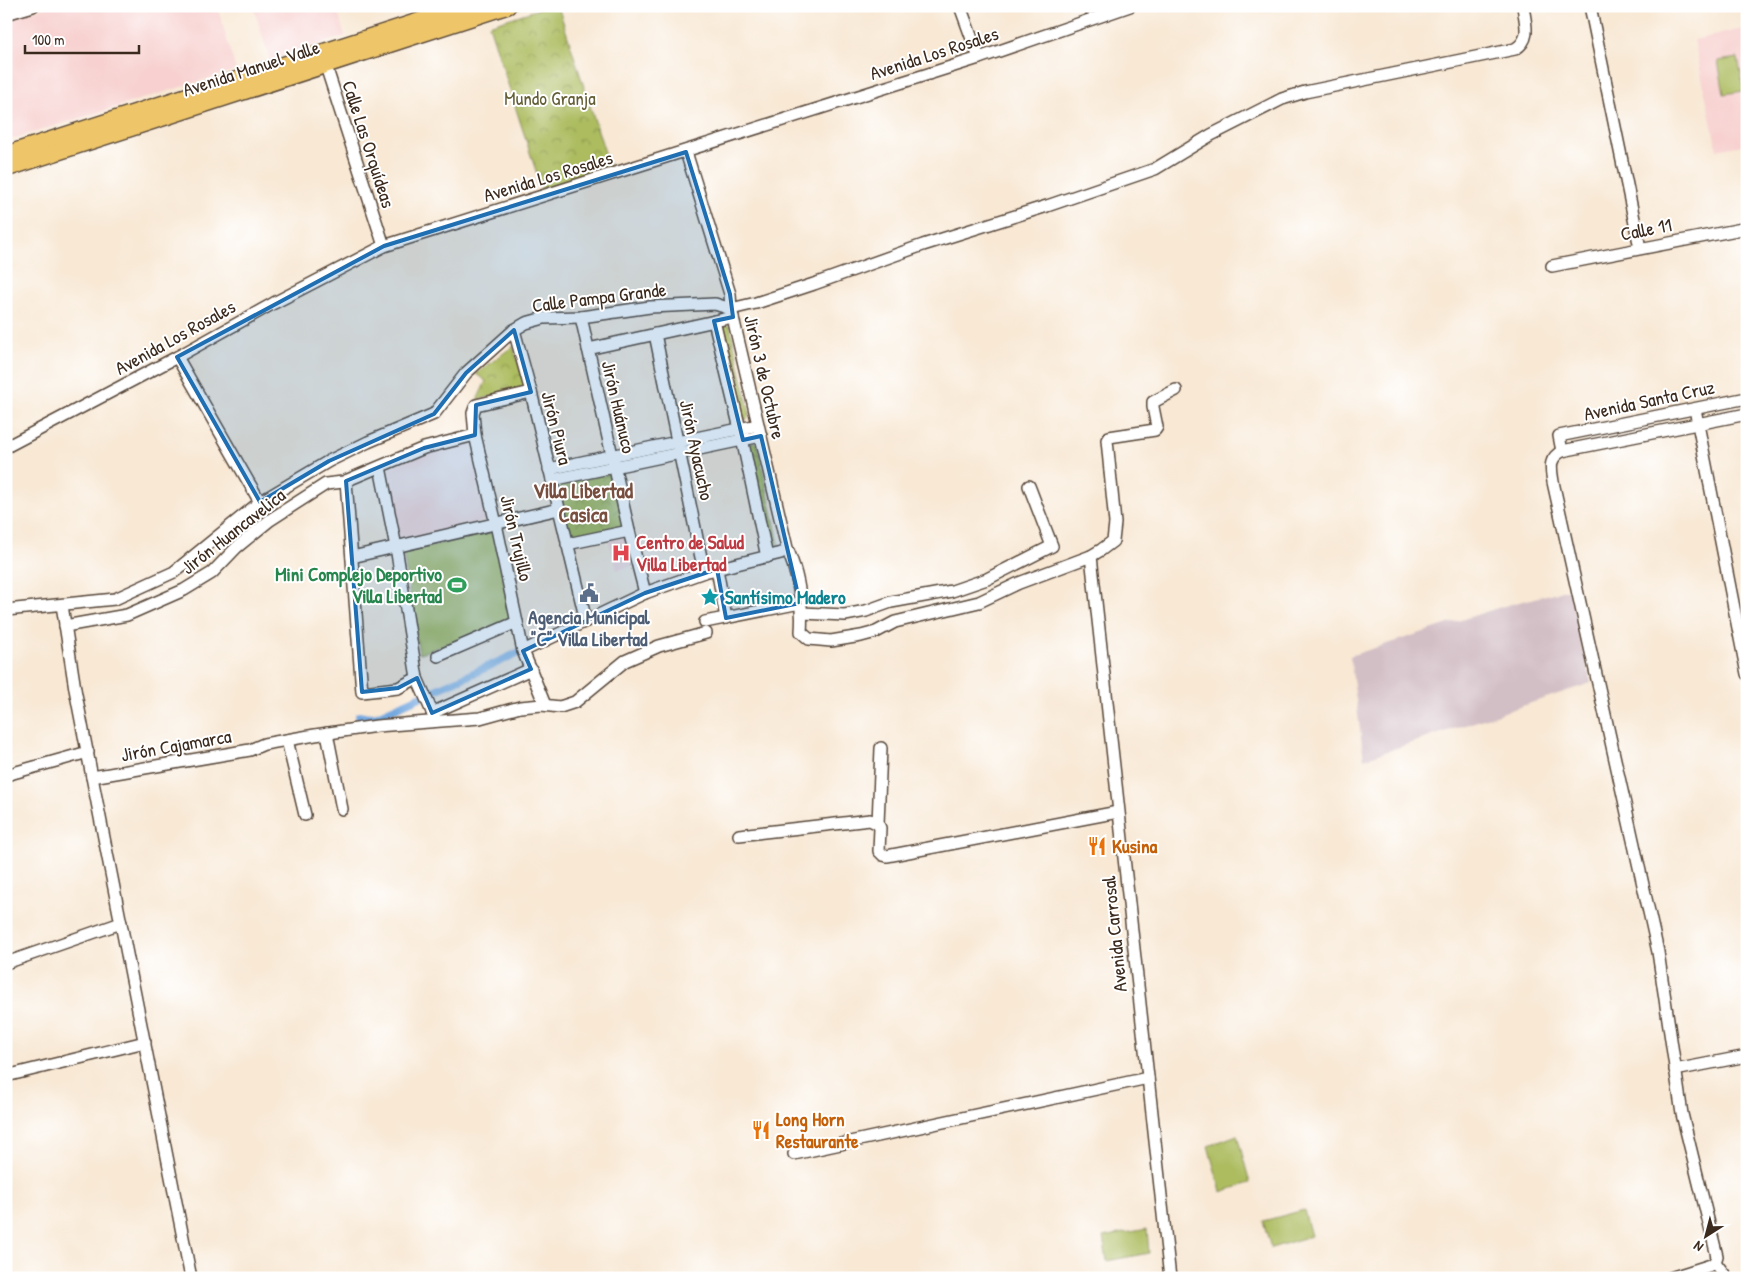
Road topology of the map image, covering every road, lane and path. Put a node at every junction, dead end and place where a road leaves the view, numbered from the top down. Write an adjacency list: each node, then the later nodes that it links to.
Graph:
1 (33, 6): 8 (street)
2 (465, 6): 10 (main road, Avenida Manuel Valle)
3 (508, 6): 10 (main road, Avenida Manuel Valle)
4 (960, 6): 9 (street)
5 (1130, 6): 9 (street, Avenida Los Rosales)
6 (1524, 6): 18 (street)
7 (1590, 6): 16 (street)
8 (6, 14)
9 (978, 58): 11 (street, Avenida Los Rosales)
10 (324, 59): 12 (main road, Avenida Manuel Valle); 13 (main road, Avenida Manuel Valle); 15 (street, Calle Las Orquídeas)
11 (686, 152): 15 (street, Avenida Los Rosales); 18 (street, Jirón 3 de Octubre)
12 (6, 154)
13 (6, 170)
14 (1747, 228): 16 (street, Calle 11)
15 (384, 246): 24 (street, Avenida Los Rosales)
16 (1640, 248): 17 (street, Calle 11)
17 (1552, 266)
18 (732, 313): 19 (street, Calle Pampa Grande); 20 (street); 31 (street, Jirón 3 de Octubre)
19 (581, 316): 21 (street, Calle Pampa Grande); 23 (street, Jirón Huánuco)
20 (714, 321): 22 (street); 32 (street, Jirón 3 de Octubre)
21 (514, 330): 26 (street, Jirón Piura); 44 (street, Calle Pampa Grande)
22 (655, 334): 23 (street); 34 (street, Jirón Ayacucho)
23 (588, 349): 38 (street, Jirón Huánuco)
24 (177, 357): 35 (street, Avenida Los Rosales); 44 (street)
25 (1176, 390): 52 (street)
26 (531, 392): 33 (street, Jirón Trujillo); 41 (street, Jirón Piura)
27 (1747, 398): 28 (street, Avenida Santa Cruz)
28 (1695, 409): 30 (street); 36 (street, Avenida Santa Cruz)
29 (1747, 414): 30 (street, Avenida Santa Cruz)
30 (1698, 424): 36 (street, Avenida Santa Cruz); 66 (street)
31 (760, 431): 32 (street); 58 (street, Jirón 3 de Octubre)
32 (741, 434): 34 (street); 37 (street); 51 (street, Jirón 3 de Octubre)
33 (475, 435): 39 (street, Jirón Huancavelica); 46 (street, Jirón Trujillo)
34 (677, 442): 37 (street, Jirón Ayacucho); 38 (street)
35 (6, 447)
36 (1562, 451): 87 (street)
37 (680, 454): 40 (street); 55 (street, Jirón Ayacucho)
38 (612, 456): 40 (street, Jirón Huánuco); 41 (street)
39 (380, 468): 42 (street, Jirón Huancavelica); 49 (street)
40 (615, 468): 41 (street); 47 (street, Jirón Huánuco)
41 (551, 475): 45 (street, Jirón Piura)
42 (346, 481): 53 (street); 63 (street, Jirón Huancavelica)
43 (1029, 486): 58 (street, Jirón Cajamarca)
44 (260, 502): 57 (street, Calle Pampa Grande)
45 (559, 509): 46 (street); 48 (street, Jirón Piura)
46 (496, 524): 49 (street); 62 (street, Jirón Trujillo)
47 (629, 531): 48 (street); 56 (street, Jirón Huánuco)
48 (567, 544): 61 (street, Jirón Piura)
49 (396, 547): 53 (street); 69 (street)
50 (781, 553): 51 (street)
51 (767, 556): 54 (street)
52 (1091, 556): 58 (street, Jirón 3 de Octubre); 79 (street, Avenida Carrosal)
53 (352, 557): 69 (street)
54 (716, 569): 55 (street); 60 (street)
55 (704, 572): 56 (street)
56 (645, 593): 61 (street)
57 (62, 605): 59 (street, Calle Pampa Grande); 63 (street)
58 (801, 608): 60 (street, Jirón Cajamarca)
59 (6, 610)
60 (726, 618): 70 (street, Jirón Cajamarca)
61 (586, 621): 64 (street)
62 (517, 622): 64 (street, Jirón Trujillo); 65 (street)
63 (65, 626): 75 (street)
64 (523, 651): 67 (street, Jirón Trujillo)
65 (438, 656)
66 (1745, 656): 68 (street)
67 (531, 669): 70 (street, Jirón Trujillo); 71 (street)
68 (1747, 674)
69 (418, 678): 71 (street)
70 (545, 705): 71 (street, Jirón Cajamarca)
71 (434, 717): 72 (street, Jirón Cajamarca)
72 (327, 733): 73 (street, Jirón Cajamarca); 78 (street)
73 (287, 740): 77 (street, Jirón Cajamarca); 80 (street)
74 (881, 748): 81 (street)
75 (88, 752): 76 (street); 77 (street)
76 (6, 776)
77 (92, 777): 83 (street)
78 (342, 809)
79 (1118, 812): 81 (street); 89 (street, Avenida Carrosal)
80 (305, 815)
81 (878, 824): 82 (street)
82 (739, 836)
83 (121, 924): 84 (street); 85 (street)
84 (6, 963)
85 (145, 1042): 88 (street); 92 (street)
86 (1747, 1056): 87 (street)
87 (1675, 1070): 91 (street)
88 (6, 1076)
89 (1148, 1078): 90 (street); 93 (street, Avenida Carrosal)
90 (794, 1154)
91 (1715, 1262): 94 (street); 95 (street)
92 (191, 1278)
93 (1170, 1278)
94 (1670, 1278)
95 (1728, 1278)

